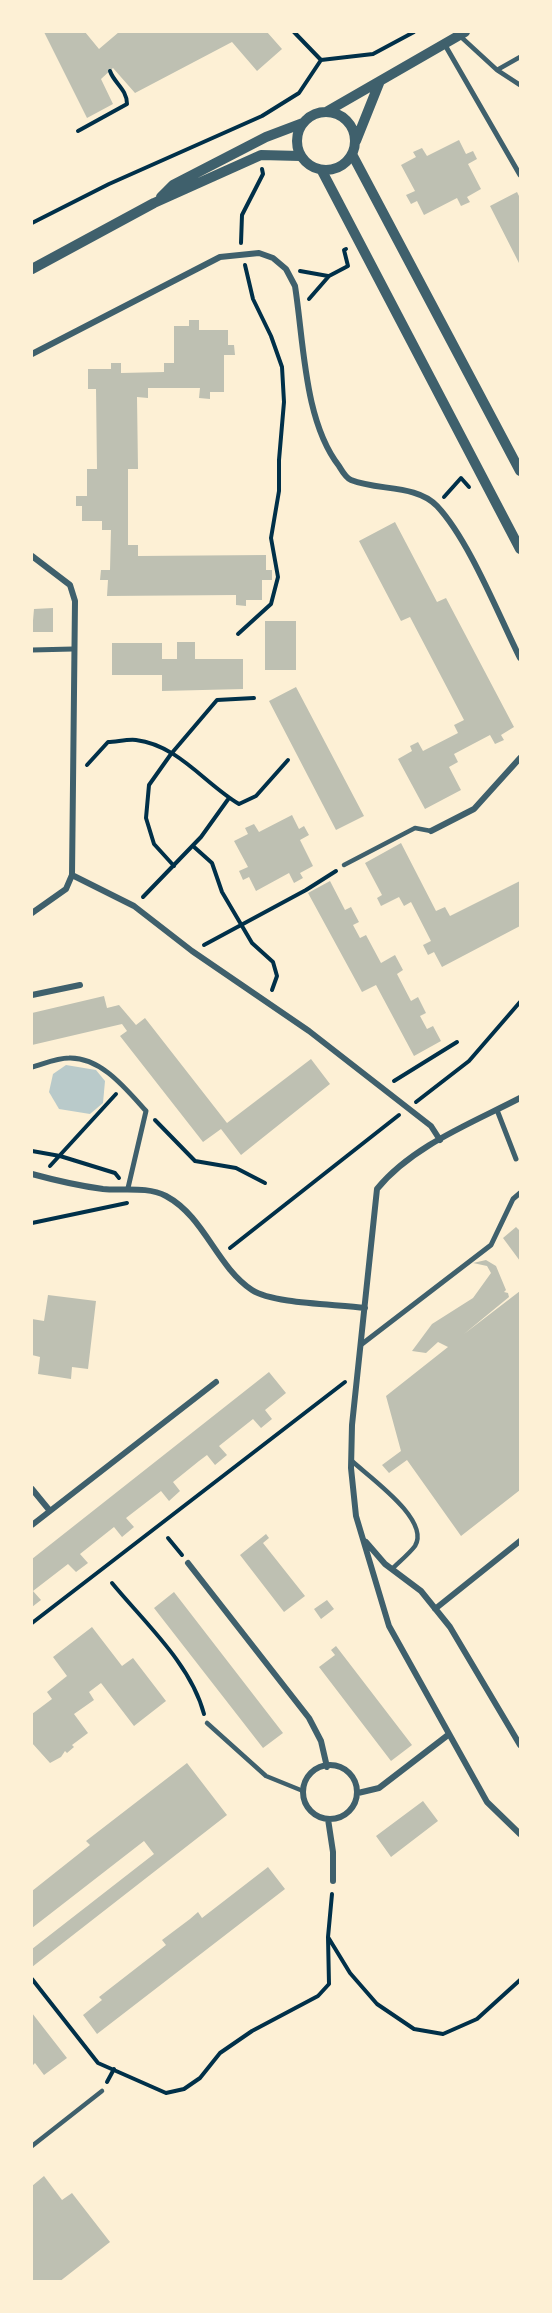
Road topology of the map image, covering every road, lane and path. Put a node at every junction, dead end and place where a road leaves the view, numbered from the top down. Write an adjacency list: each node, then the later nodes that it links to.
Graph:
1 (294, 32): 6 (path)
2 (414, 32): 6 (path)
3 (463, 34): 4 (street); 7 (lane)
4 (445, 45): 9 (street); 21 (street)
5 (520, 57): 7 (lane)
6 (321, 60): 12 (path)
7 (497, 70): 10 (lane)
8 (110, 71): 14 (path)
9 (380, 81): 11 (street); 16 (street)
10 (520, 85)
11 (326, 112): 13 (street); 16 (street)
12 (262, 116): 15 (path); 23 (path)
13 (303, 123): 15 (street); 18 (street)
14 (78, 131)
15 (266, 137): 22 (street)
16 (356, 141): 19 (street)
17 (261, 155): 18 (street); 22 (street); 25 (path)
18 (300, 156): 20 (street)
19 (352, 156): 20 (street); 31 (street)
20 (322, 171): 24 (street)
21 (520, 176)
22 (154, 203): 26 (street)
23 (32, 223)
24 (359, 242): 28 (path); 32 (street)
25 (243, 253): 27 (street); 30 (street); 34 (path)
26 (32, 268)
27 (286, 269): 28 (path); 29 (street)
28 (329, 276): 29 (path)
29 (299, 311): 37 (street)
30 (32, 354)
31 (520, 471)
32 (520, 549)
33 (32, 556): 35 (street)
34 (238, 634)
35 (73, 649): 36 (street); 42 (street)
36 (32, 650)
37 (520, 658)
38 (254, 698): 39 (path)
39 (171, 754): 42 (path); 43 (path); 47 (path)
40 (520, 758): 44 (street)
41 (288, 760): 43 (path)
42 (74, 778): 48 (street)
43 (230, 798): 45 (path)
44 (431, 831): 46 (lane)
45 (193, 846): 47 (path); 51 (path)
46 (344, 865): 51 (path)
47 (174, 866): 49 (path)
48 (72, 875): 49 (street); 50 (street)
49 (134, 906): 52 (street)
50 (32, 913)
51 (240, 926): 52 (path); 56 (path)
52 (192, 951): 56 (street)
53 (80, 985): 54 (street)
54 (32, 995)
55 (520, 1002): 62 (path)
56 (268, 1003): 60 (street)
57 (457, 1042): 60 (path)
58 (32, 1067): 59 (street)
59 (123, 1086): 64 (street); 67 (path)
60 (382, 1088): 62 (street)
61 (520, 1098): 63 (street)
62 (408, 1108): 65 (street); 75 (path)
63 (497, 1110): 65 (street); 68 (street)
64 (146, 1111): 71 (path); 72 (street)
65 (440, 1140): 76 (street)
66 (32, 1151): 67 (path)
67 (60, 1156): 70 (path); 72 (path)
68 (516, 1159)
69 (32, 1174): 70 (street)
70 (41, 1176): 72 (street)
71 (264, 1183)
72 (128, 1188): 74 (path); 75 (street)
73 (520, 1193): 77 (street)
74 (32, 1222)
75 (220, 1256): 76 (street)
76 (365, 1308): 77 (street)
77 (362, 1344): 78 (street)
78 (357, 1379): 80 (street); 91 (path)
79 (216, 1382): 82 (street)
80 (352, 1461): 85 (street); 88 (lane)
81 (32, 1489): 82 (street)
82 (50, 1510): 83 (street)
83 (32, 1525)
84 (168, 1538): 87 (path)
85 (365, 1541): 88 (street); 93 (street)
86 (520, 1541): 90 (street)
87 (188, 1563): 95 (street)
88 (392, 1569): 90 (street)
89 (112, 1583): 92 (path)
90 (435, 1609): 94 (street)
91 (32, 1623)
92 (207, 1724): 96 (lane)
93 (448, 1735): 97 (street); 99 (street)
94 (520, 1745)
95 (327, 1767): 96 (street); 97 (street)
96 (303, 1791): 98 (street)
97 (358, 1793): 98 (street)
98 (328, 1819): 100 (street)
99 (520, 1834)
100 (333, 1881): 101 (path)
101 (328, 1936): 102 (path); 103 (path)
102 (32, 1979)
103 (520, 1980)
104 (102, 2091): 105 (lane)
105 (32, 2146)

